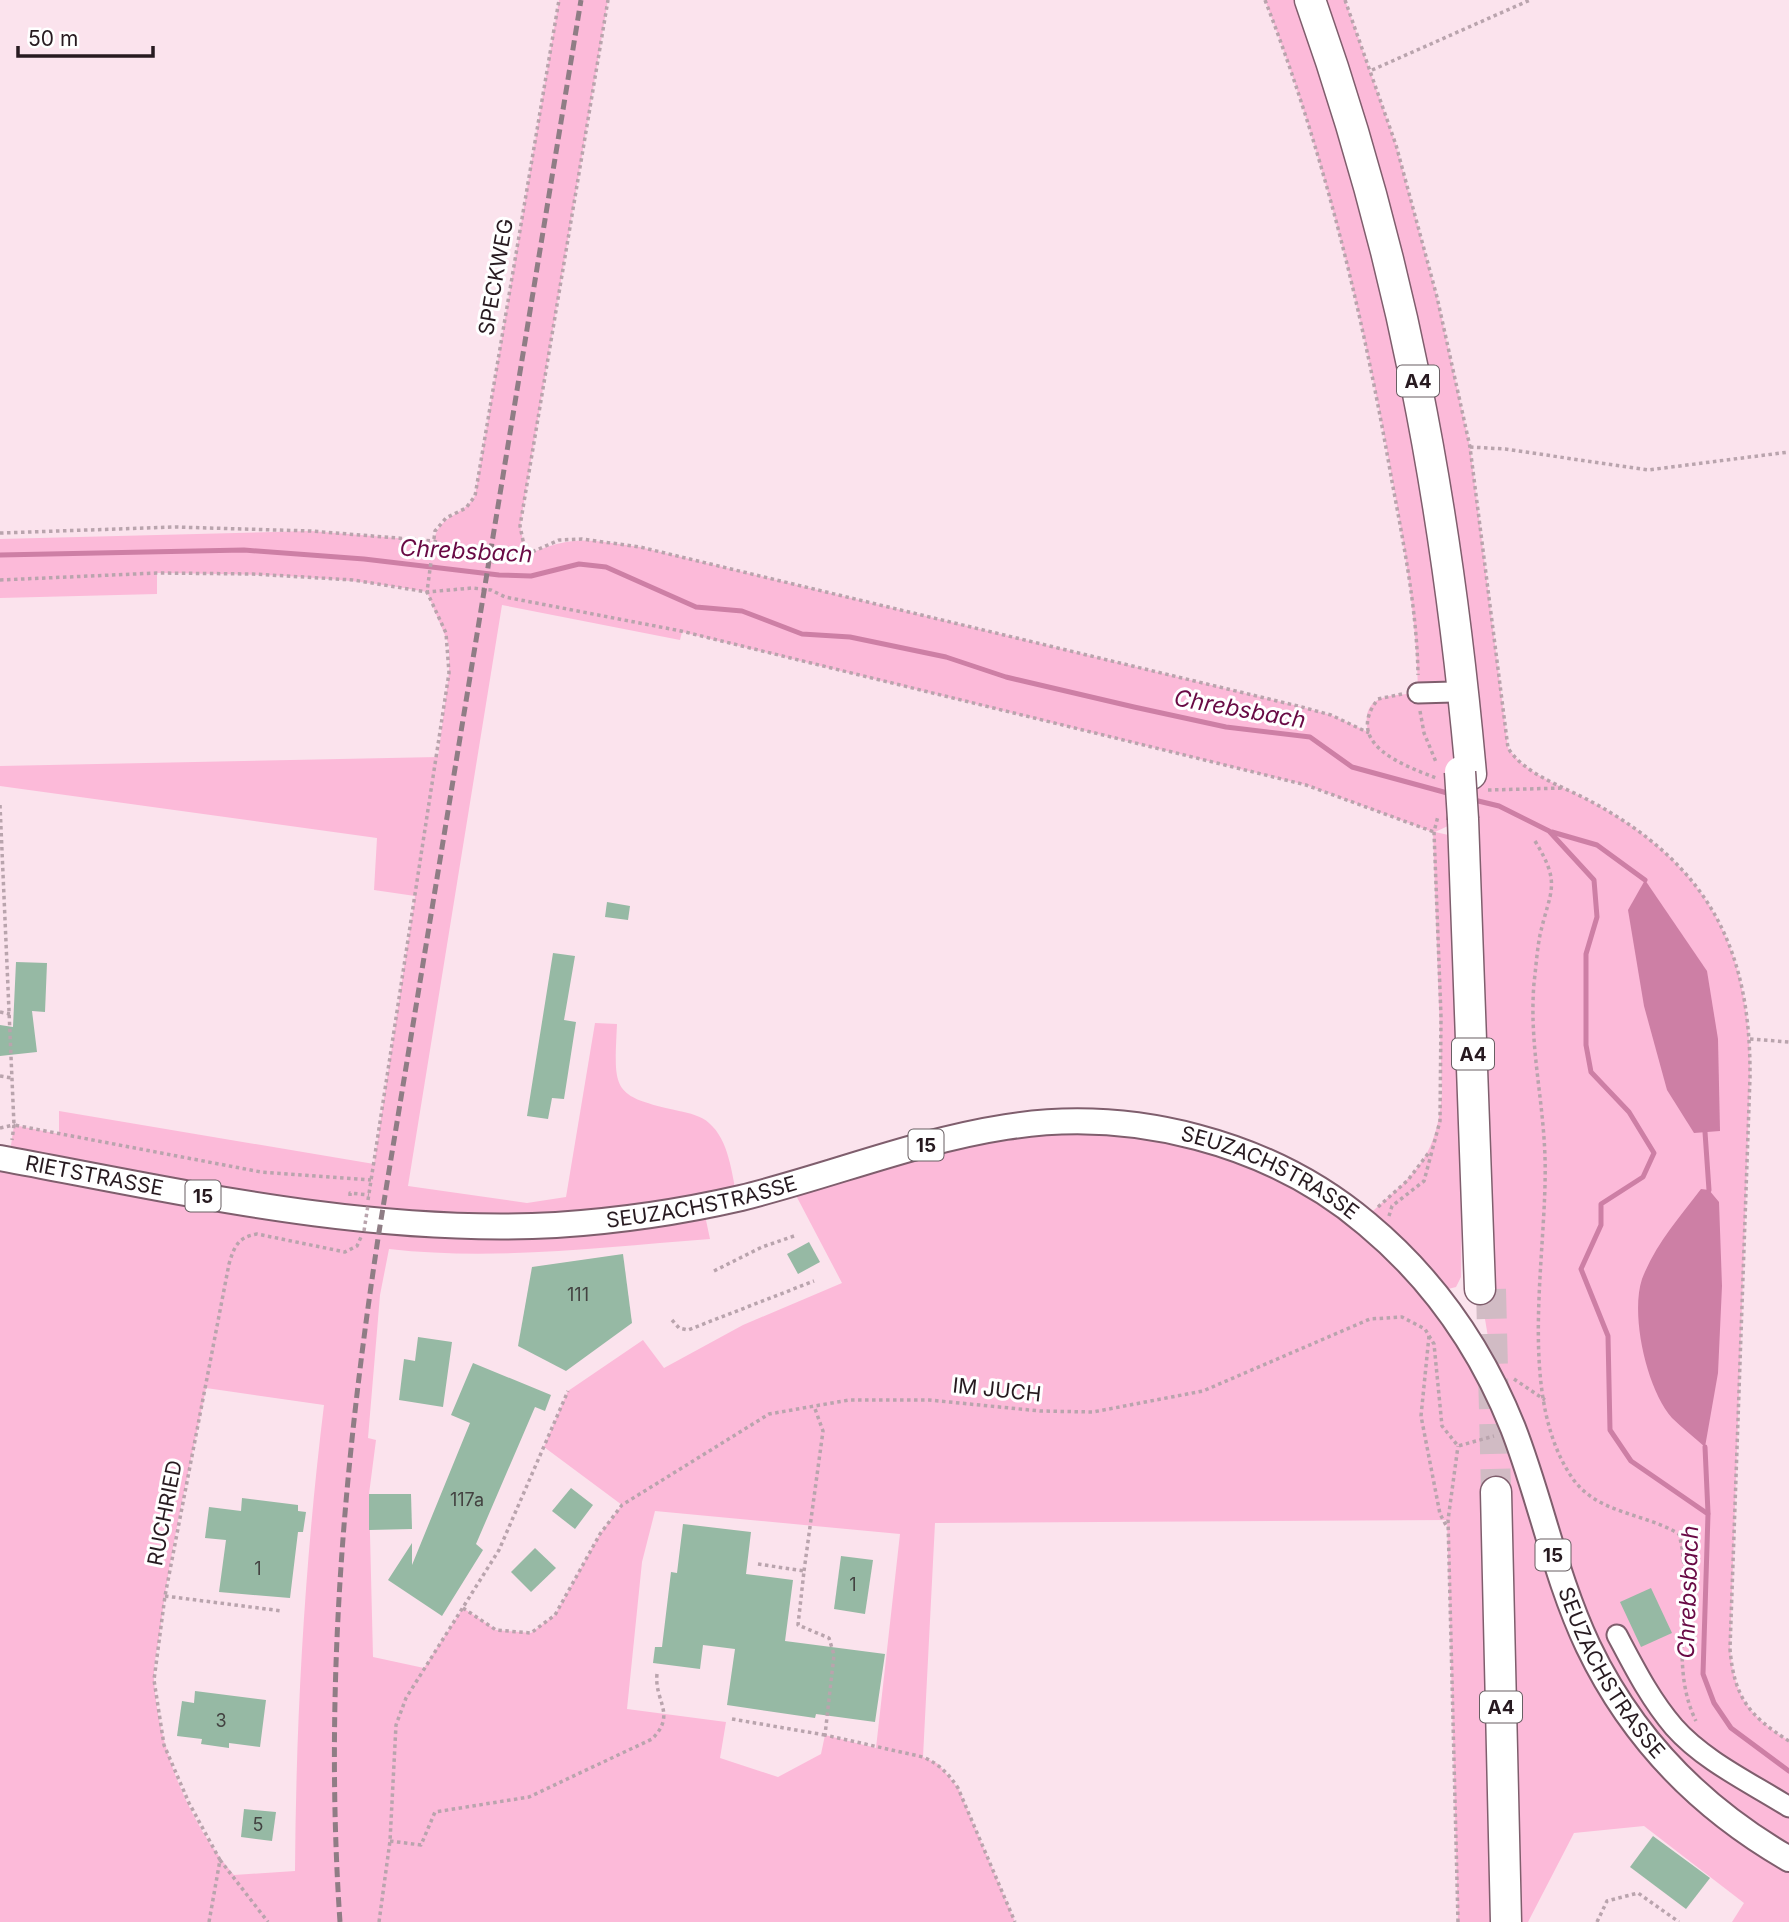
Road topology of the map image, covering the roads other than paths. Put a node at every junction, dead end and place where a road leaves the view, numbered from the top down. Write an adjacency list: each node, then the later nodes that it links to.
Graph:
1 (1298, 0): 3 (highway, A4)
2 (1310, 0): 5 (highway, A4)
3 (1453, 692): 4 (lane); 5 (highway, A4)
4 (1418, 693)
5 (1456, 769): 8 (highway, A4, bridge)
6 (0, 1158): 7 (main road, RIETSTRASSE / 15)
7 (398, 1224): 11 (main road, SEUZACHSTRASSE / 15)
8 (1485, 1289)
9 (1617, 1635): 10 (lane)
10 (1789, 1807)
11 (1789, 1859)
12 (1495, 1922): 13 (highway, A4)
13 (1506, 1922)

